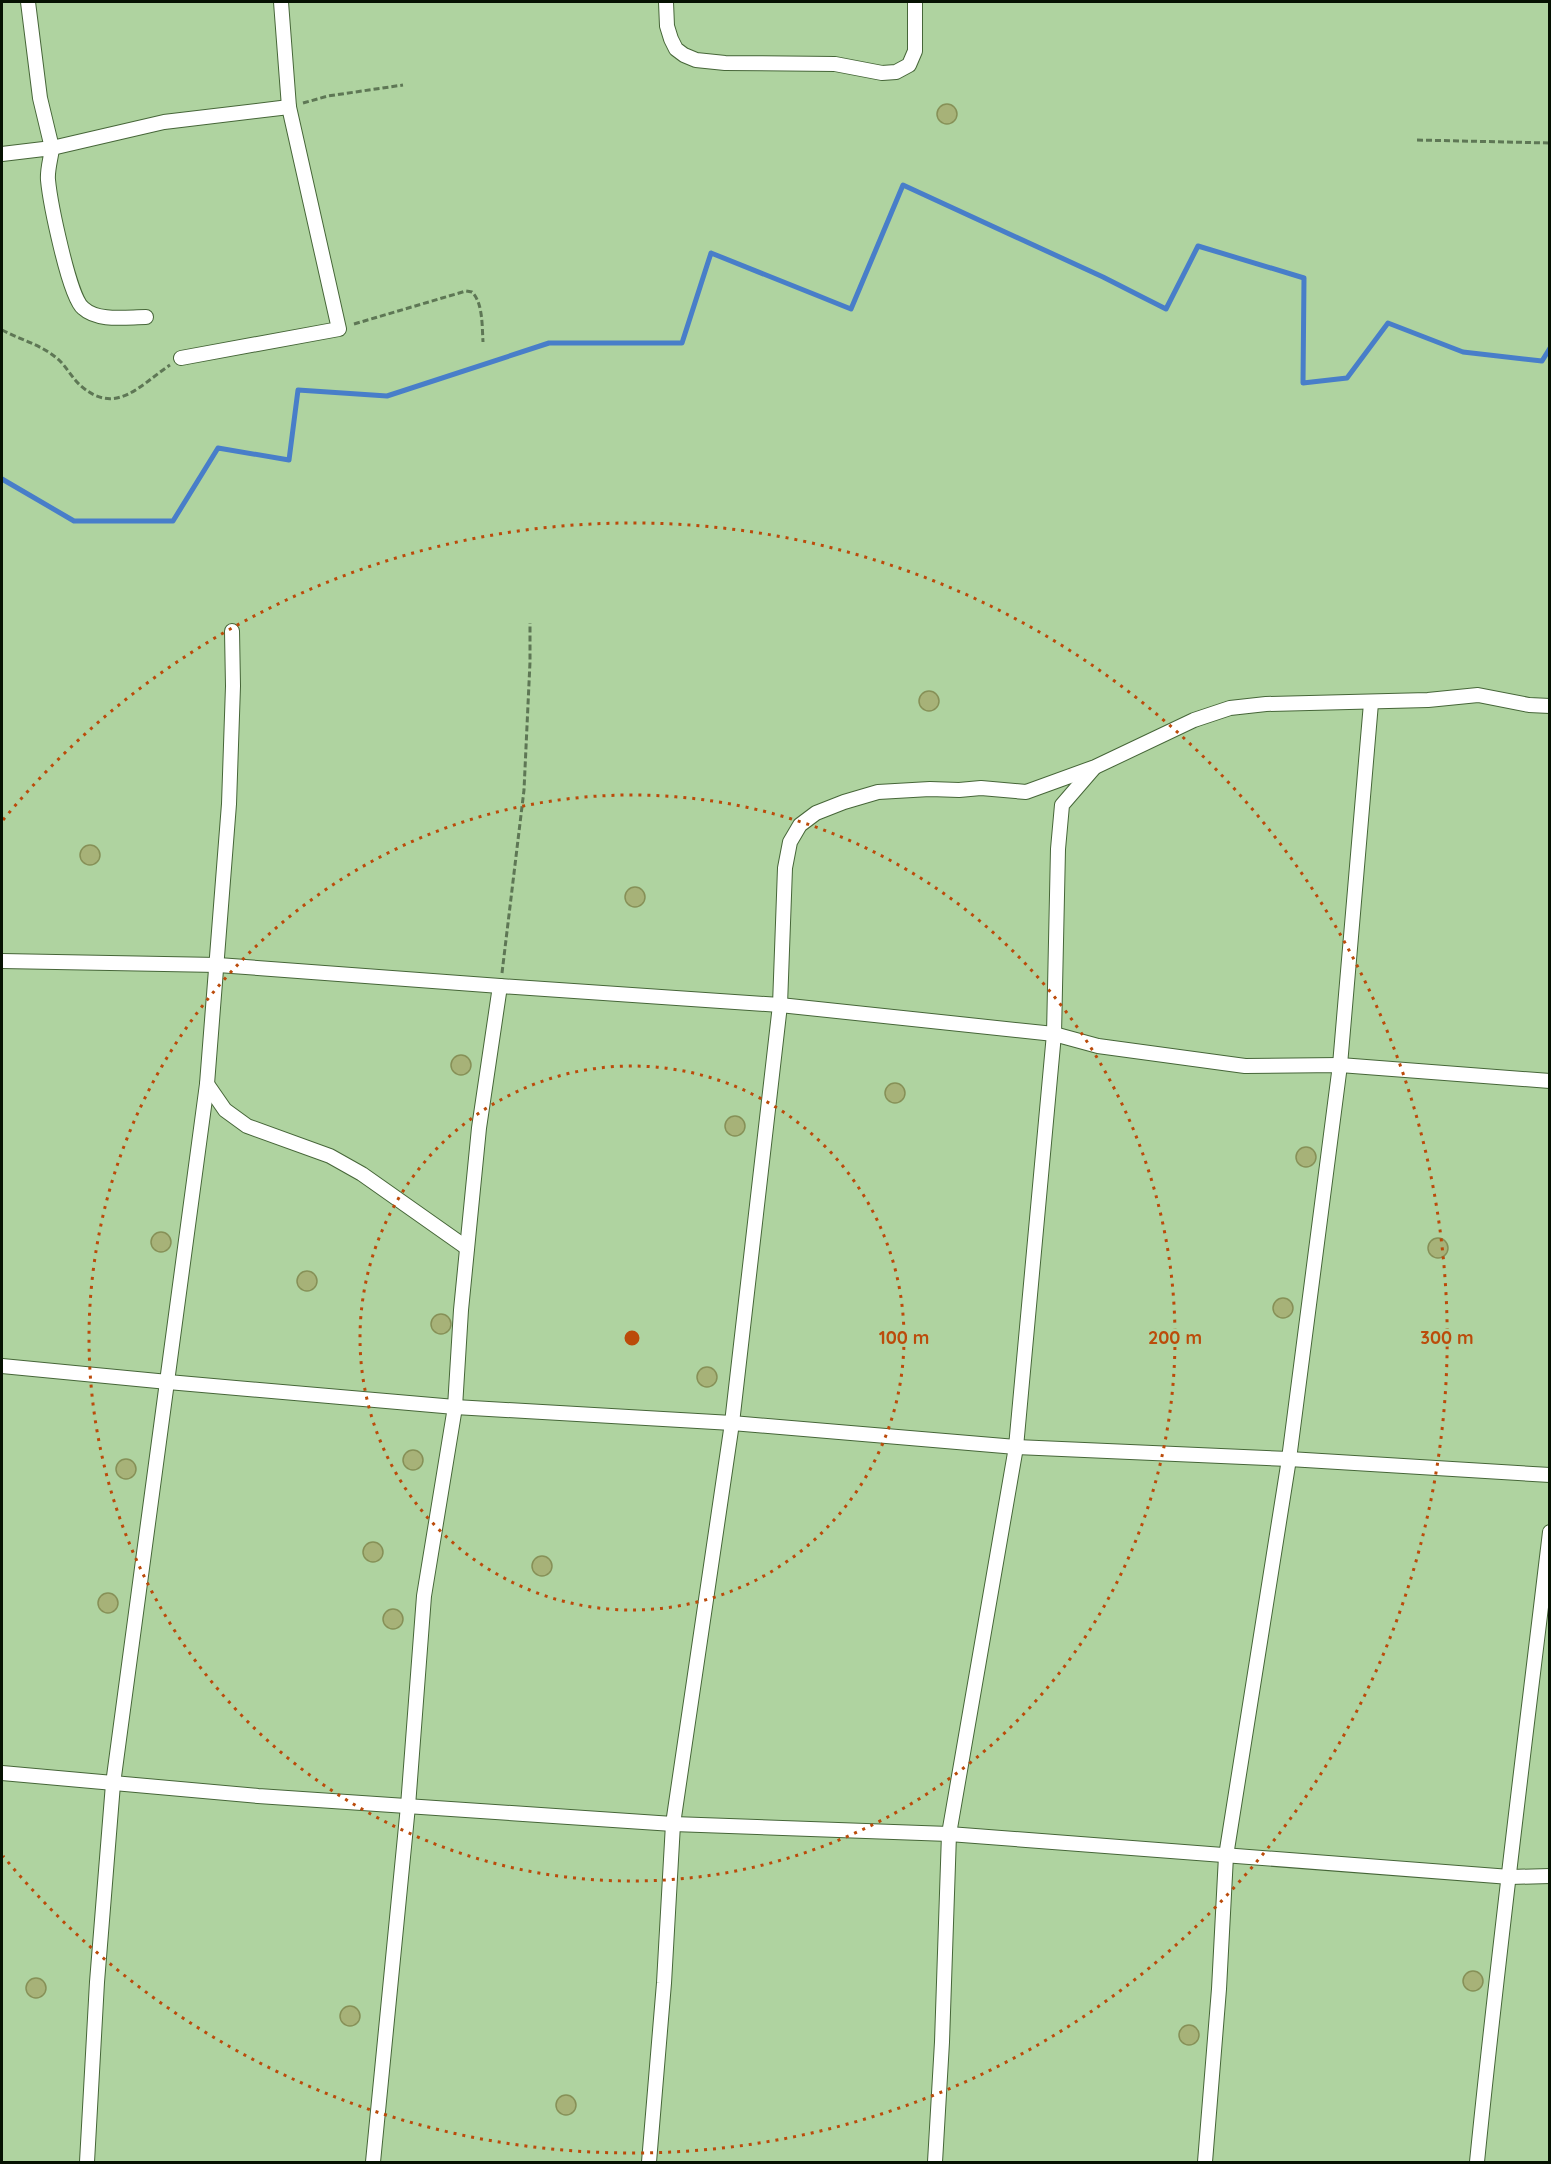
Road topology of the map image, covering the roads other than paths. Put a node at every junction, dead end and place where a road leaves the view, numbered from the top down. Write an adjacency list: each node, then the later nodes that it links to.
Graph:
1 (28, 2): 6 (street)
2 (280, 2): 5 (street)
3 (666, 2): 4 (street)
4 (915, 2)
5 (289, 107): 6 (street); 9 (street)
6 (52, 148): 7 (street); 8 (street)
7 (2, 154)
8 (146, 317)
9 (181, 358)
10 (232, 631): 15 (street)
11 (1371, 703): 12 (street); 13 (street); 19 (street)
12 (1550, 706)
13 (1095, 767): 17 (street); 18 (street)
14 (2, 961): 15 (street)
15 (218, 965): 16 (street); 21 (street)
16 (500, 986): 17 (street); 22 (street)
17 (780, 1005): 18 (street); 26 (street)
18 (1054, 1034): 19 (street); 27 (street)
19 (1340, 1065): 20 (street); 28 (street)
20 (1550, 1081)
21 (207, 1084): 22 (street); 24 (street)
22 (467, 1248): 25 (street)
23 (2, 1366): 24 (street)
24 (168, 1382): 25 (street); 32 (street)
25 (455, 1407): 26 (street); 33 (street)
26 (732, 1423): 27 (street); 34 (street)
27 (1016, 1448): 28 (street); 35 (street)
28 (1289, 1459): 29 (street); 36 (street)
29 (1550, 1475)
30 (1550, 1532): 38 (street)
31 (2, 1773): 32 (street)
32 (113, 1784): 33 (street); 39 (street)
33 (408, 1806): 34 (street); 40 (street)
34 (673, 1824): 35 (street); 41 (street)
35 (949, 1834): 36 (street); 42 (street)
36 (1226, 1856): 38 (street); 43 (street)
37 (1550, 1876): 38 (street)
38 (1510, 1877): 44 (street)
39 (87, 2163)
40 (373, 2163)
41 (649, 2163)
42 (935, 2163)
43 (1205, 2163)
44 (1477, 2163)

